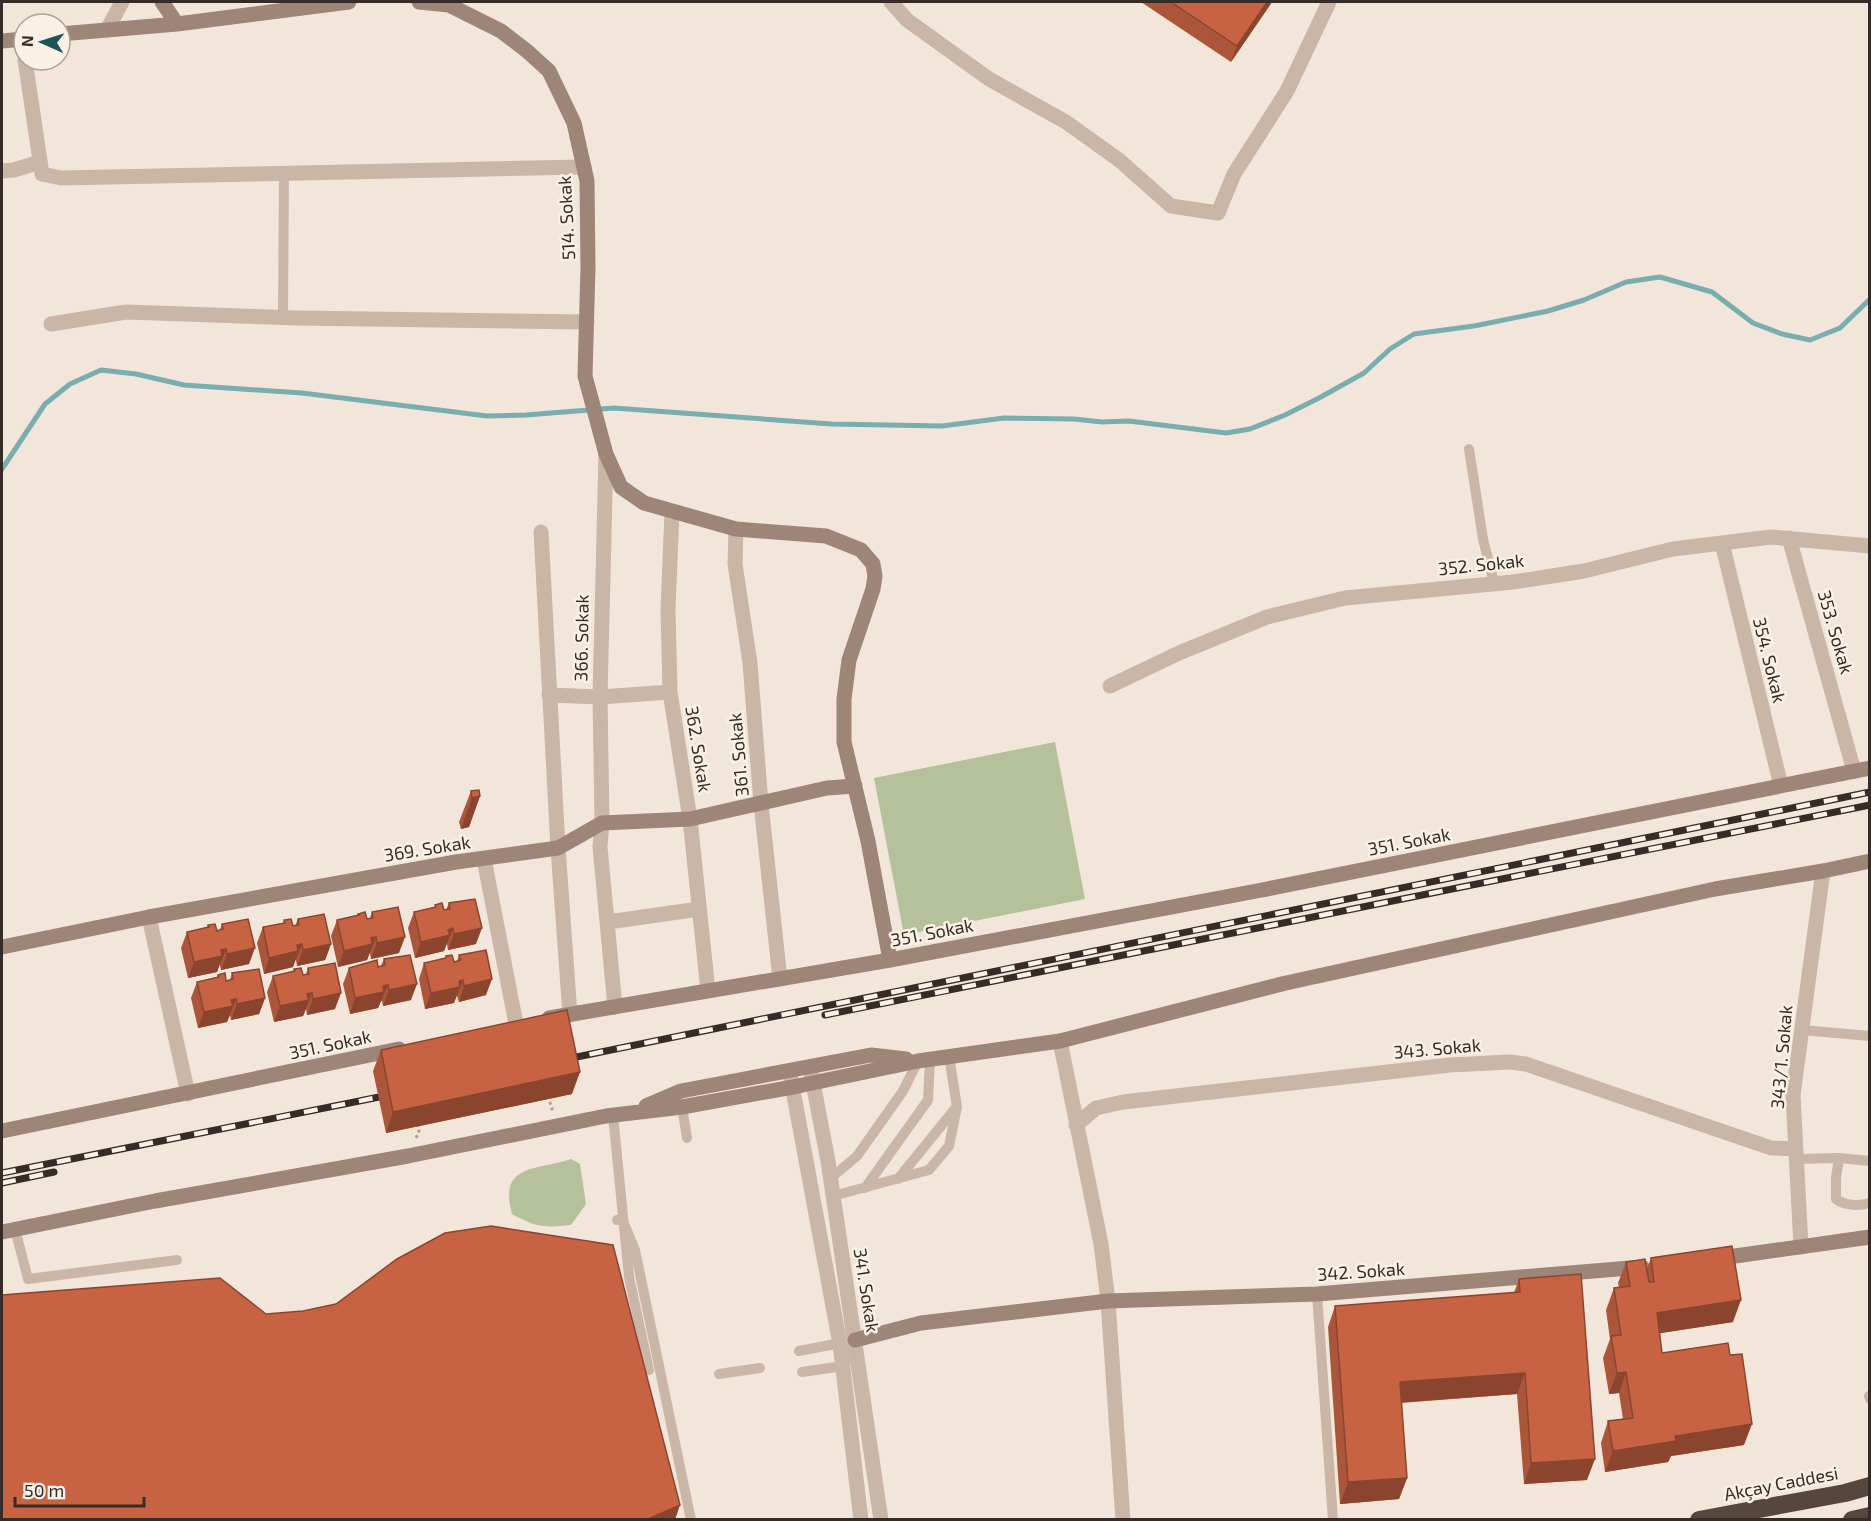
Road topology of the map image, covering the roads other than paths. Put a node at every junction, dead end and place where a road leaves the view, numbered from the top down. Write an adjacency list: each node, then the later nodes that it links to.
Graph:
1 (122, 2): 8 (street)
2 (162, 2): 7 (street)
3 (349, 2): 7 (street)
4 (419, 2): 12 (street, 514. Sokak)
5 (891, 2): 6 (street)
6 (1329, 2)
7 (177, 24): 8 (street)
8 (107, 30): 9 (street)
9 (72, 33)
10 (27, 72): 11 (street)
11 (39, 162): 13 (street); 14 (street)
12 (584, 167): 14 (street); 16 (street, 514. Sokak)
13 (2, 171)
14 (284, 173): 15 (lane)
15 (283, 318): 16 (street); 17 (street)
16 (587, 322): 19 (street, 514. Sokak)
17 (51, 324)
18 (1469, 449): 26 (lane)
19 (606, 454): 20 (street, 514. Sokak); 30 (street, 366. Sokak)
20 (672, 512): 21 (street, 514. Sokak); 28 (street, 362. Sokak)
21 (736, 529): 32 (street, 514. Sokak); 34 (street, 361. Sokak)
22 (541, 532): 29 (street)
23 (1790, 538): 24 (street, 352. Sokak); 25 (street, 352. Sokak); 31 (street, 353. Sokak)
24 (1722, 543): 26 (street, 352. Sokak); 33 (street, 354. Sokak)
25 (1869, 546)
26 (1494, 583): 27 (street, 352. Sokak)
27 (1110, 686)
28 (670, 692): 30 (street); 35 (street, 362. Sokak)
29 (549, 695): 30 (street); 37 (street)
30 (600, 696): 36 (street, 366. Sokak)
31 (1862, 769): 33 (street, 351. Sokak)
32 (855, 786): 34 (street, 369. Sokak); 45 (street, 514. Sokak)
33 (1781, 786): 45 (street, 351. Sokak)
34 (762, 804): 35 (street, 369. Sokak); 46 (street, 361. Sokak)
35 (690, 819): 36 (street, 369. Sokak); 41 (street, 362. Sokak)
36 (602, 823): 37 (street, 369. Sokak); 43 (street, 366. Sokak)
37 (558, 848): 38 (street, 369. Sokak); 49 (street)
38 (484, 859): 42 (street, 369. Sokak); 49 (street, 351. Sokak)
39 (1869, 861): 40 (street)
40 (1823, 871): 50 (street, 343/1. Sokak); 52 (street)
41 (699, 909): 43 (street); 47 (street, 362. Sokak)
42 (149, 917): 44 (street, 369. Sokak); 60 (street)
43 (608, 922): 48 (street, 366. Sokak)
44 (2, 947)
45 (890, 960): 46 (street, 351. Sokak)
46 (780, 979): 47 (street, 351. Sokak)
47 (708, 991): 48 (street, 351. Sokak)
48 (615, 1007): 49 (street, 351. Sokak)
49 (570, 1015)
50 (1802, 1030): 51 (lane); 68 (street, 343/1. Sokak)
51 (1869, 1036)
52 (1060, 1041): 54 (street); 65 (street)
53 (415, 1046): 60 (street, 351. Sokak)
54 (949, 1056): 55 (street); 62 (lane)
55 (924, 1060): 56 (street); 58 (street); 71 (lane); 73 (lane)
56 (810, 1067): 57 (street); 58 (street, 341. Sokak)
57 (790, 1071): 59 (street, 341. Sokak); 63 (street)
58 (813, 1082): 59 (street); 71 (street, 341. Sokak)
59 (793, 1087): 61 (street); 85 (street, 341. Sokak)
60 (188, 1094): 66 (street, 351. Sokak)
61 (682, 1107): 63 (street); 67 (lane)
62 (957, 1107): 72 (lane); 72 (lane)
63 (629, 1113): 64 (street)
64 (609, 1116): 76 (lane); 77 (street)
65 (1077, 1125): 68 (street, 343. Sokak); 84 (street)
66 (2, 1131)
67 (687, 1138)
68 (1796, 1154): 69 (lane); 79 (street, 343/1. Sokak)
69 (1839, 1158): 70 (lane); 75 (lane)
70 (1869, 1161)
71 (831, 1178): 74 (street, 341. Sokak)
72 (898, 1179): 73 (lane)
73 (866, 1188): 74 (lane)
74 (833, 1196): 85 (street, 341. Sokak)
75 (1869, 1203)
76 (619, 1220): 89 (lane); 94 (lane)
77 (8, 1231): 80 (lane)
78 (1869, 1238): 79 (street)
79 (1801, 1247): 81 (street)
80 (177, 1260)
81 (1697, 1261)
82 (1652, 1266): 83 (street, 342. Sokak)
83 (1317, 1294): 84 (street, 342. Sokak); 98 (lane)
84 (1108, 1300): 85 (street, 342. Sokak); 97 (street)
85 (848, 1342): 86 (lane); 87 (street, 341. Sokak); 96 (street, 341. Sokak)
86 (799, 1351)
87 (843, 1366): 90 (lane); 95 (street, 341. Sokak)
88 (760, 1368): 91 (lane)
89 (645, 1370)
90 (802, 1372)
91 (719, 1374)
92 (1869, 1486): 99 (highway, Akçay Caddesi)
93 (1869, 1516): 100 (highway)
94 (692, 1520)
95 (861, 1520)
96 (881, 1520)
97 (1123, 1520)
98 (1333, 1520)
99 (1700, 1520)
100 (1852, 1520)

